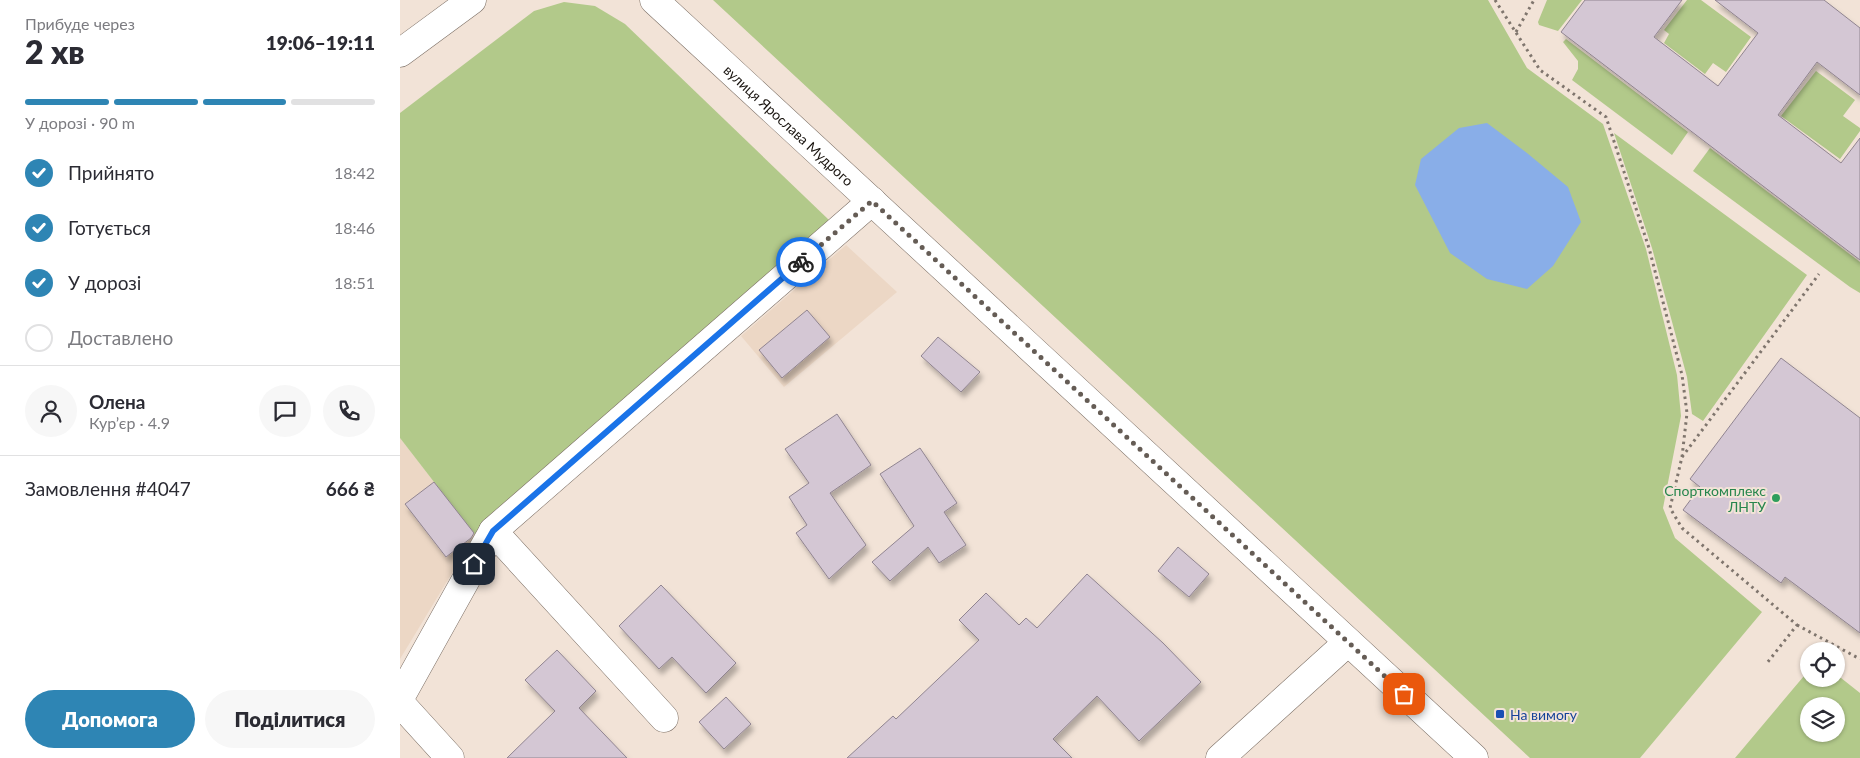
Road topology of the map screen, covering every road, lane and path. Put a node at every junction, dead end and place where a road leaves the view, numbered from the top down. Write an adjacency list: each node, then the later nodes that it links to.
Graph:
1 (472, 0): 6 (main road)
2 (654, 0): 7 (main road, вулиця Ярослава Мудрого)
3 (1495, 0): 5 (path)
4 (1534, 0): 5 (path)
5 (1516, 32): 9 (path)
6 (400, 53)
7 (872, 201): 10 (main road); 12 (main road, вулиця Ярослава Мудрого)
8 (1819, 274): 9 (path)
9 (1682, 457): 11 (path)
10 (493, 531): 15 (main road); 17 (main road)
11 (1797, 625): 13 (path); 14 (path)
12 (1348, 642): 19 (main road); 20 (main road, вулиця Ярослава Мудрого)
13 (1860, 659)
14 (1768, 662)
15 (400, 698)
16 (400, 703): 18 (main road)
17 (664, 718)
18 (450, 758)
19 (1220, 758)
20 (1474, 758)

